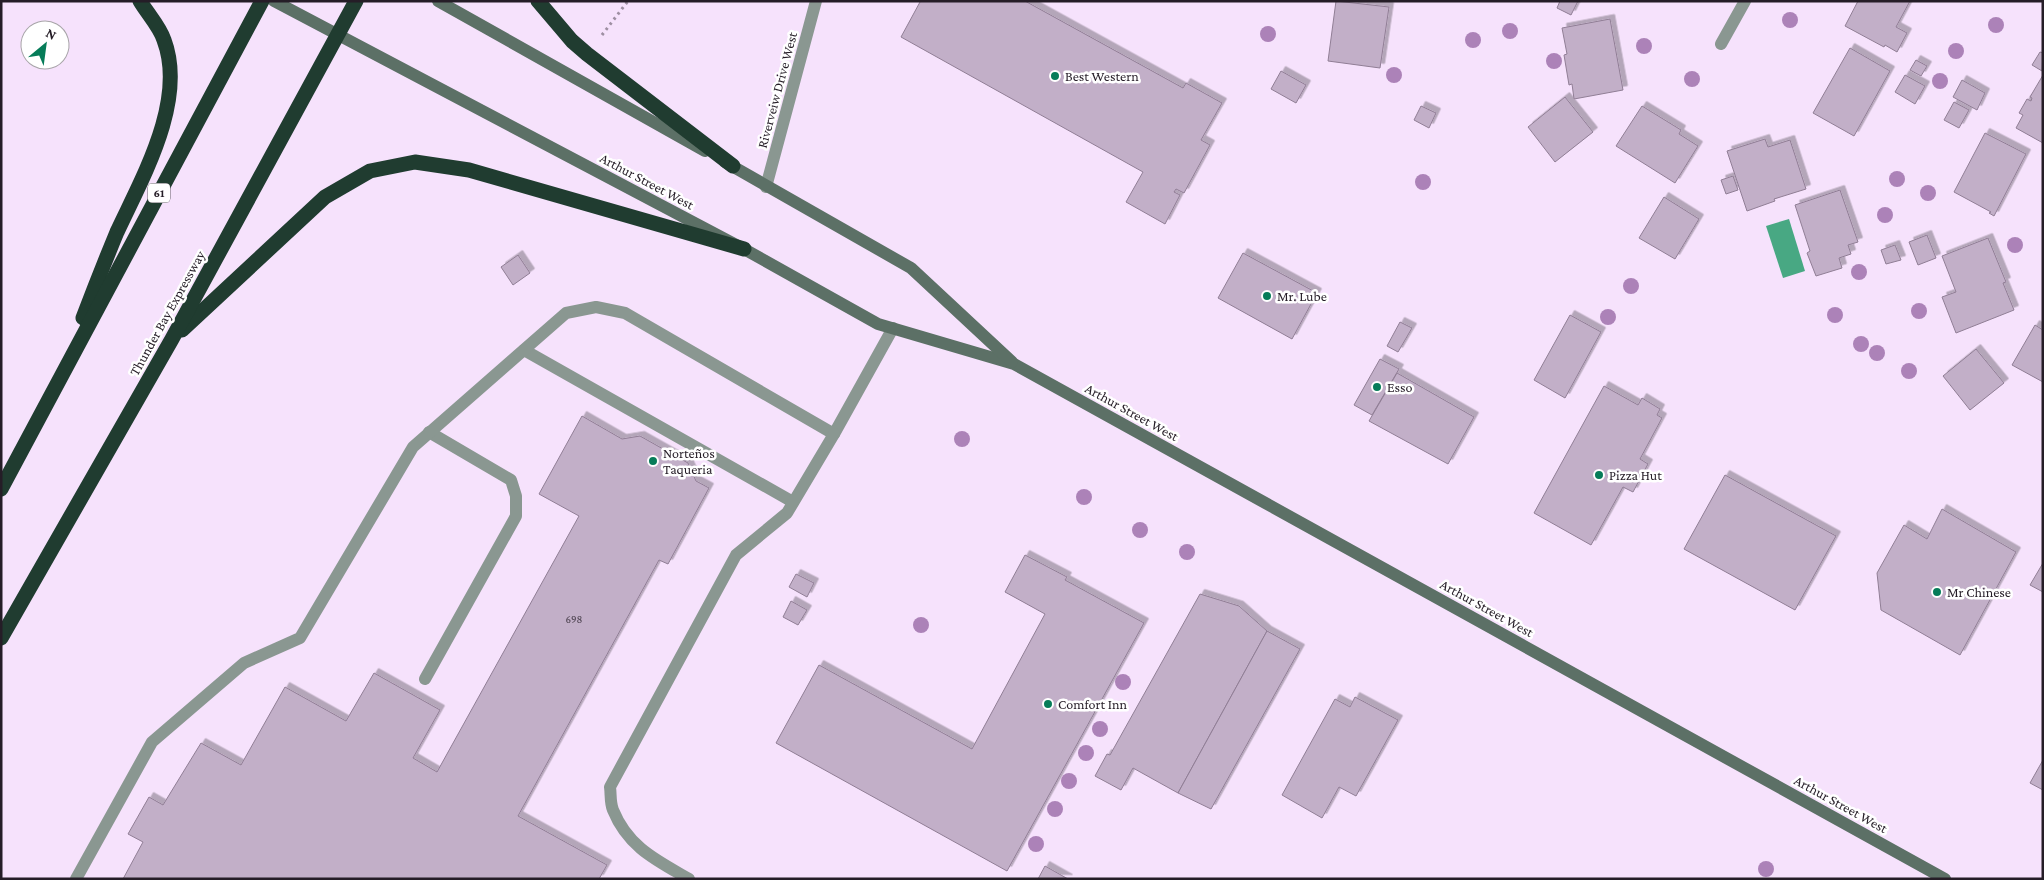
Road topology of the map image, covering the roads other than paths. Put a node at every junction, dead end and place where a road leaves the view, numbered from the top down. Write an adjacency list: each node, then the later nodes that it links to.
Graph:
1 (140, 1): 18 (highway)
2 (262, 1): 18 (highway, 61)
3 (274, 1): 9 (main road, Arthur Street West)
4 (356, 1): 9 (highway, Thunder Bay Expressway)
5 (438, 1): 11 (main road, Arthur Street West)
6 (538, 1): 11 (highway)
7 (816, 1): 12 (street, Riverveiw Drive West)
8 (1745, 1): 10 (street)
9 (337, 35): 13 (main road, Arthur Street West); 15 (highway, Thunder Bay Expressway)
10 (1722, 44)
11 (732, 166): 12 (main road, Arthur Street West)
12 (766, 187): 17 (main road, Arthur Street West)
13 (744, 249): 14 (main road, Arthur Street West); 15 (highway)
14 (893, 328): 17 (main road, Arthur Street West); 20 (street)
15 (172, 340): 23 (highway, Thunder Bay Expressway)
16 (524, 350): 19 (street); 20 (street); 22 (street)
17 (1014, 364): 27 (main road, Arthur Street West)
18 (56, 384): 21 (highway, 61)
19 (429, 432): 24 (street); 25 (street)
20 (834, 434): 22 (street)
21 (1, 489)
22 (793, 502): 26 (street)
23 (1, 638)
24 (425, 679)
25 (76, 879)
26 (689, 879)
27 (1945, 879)

